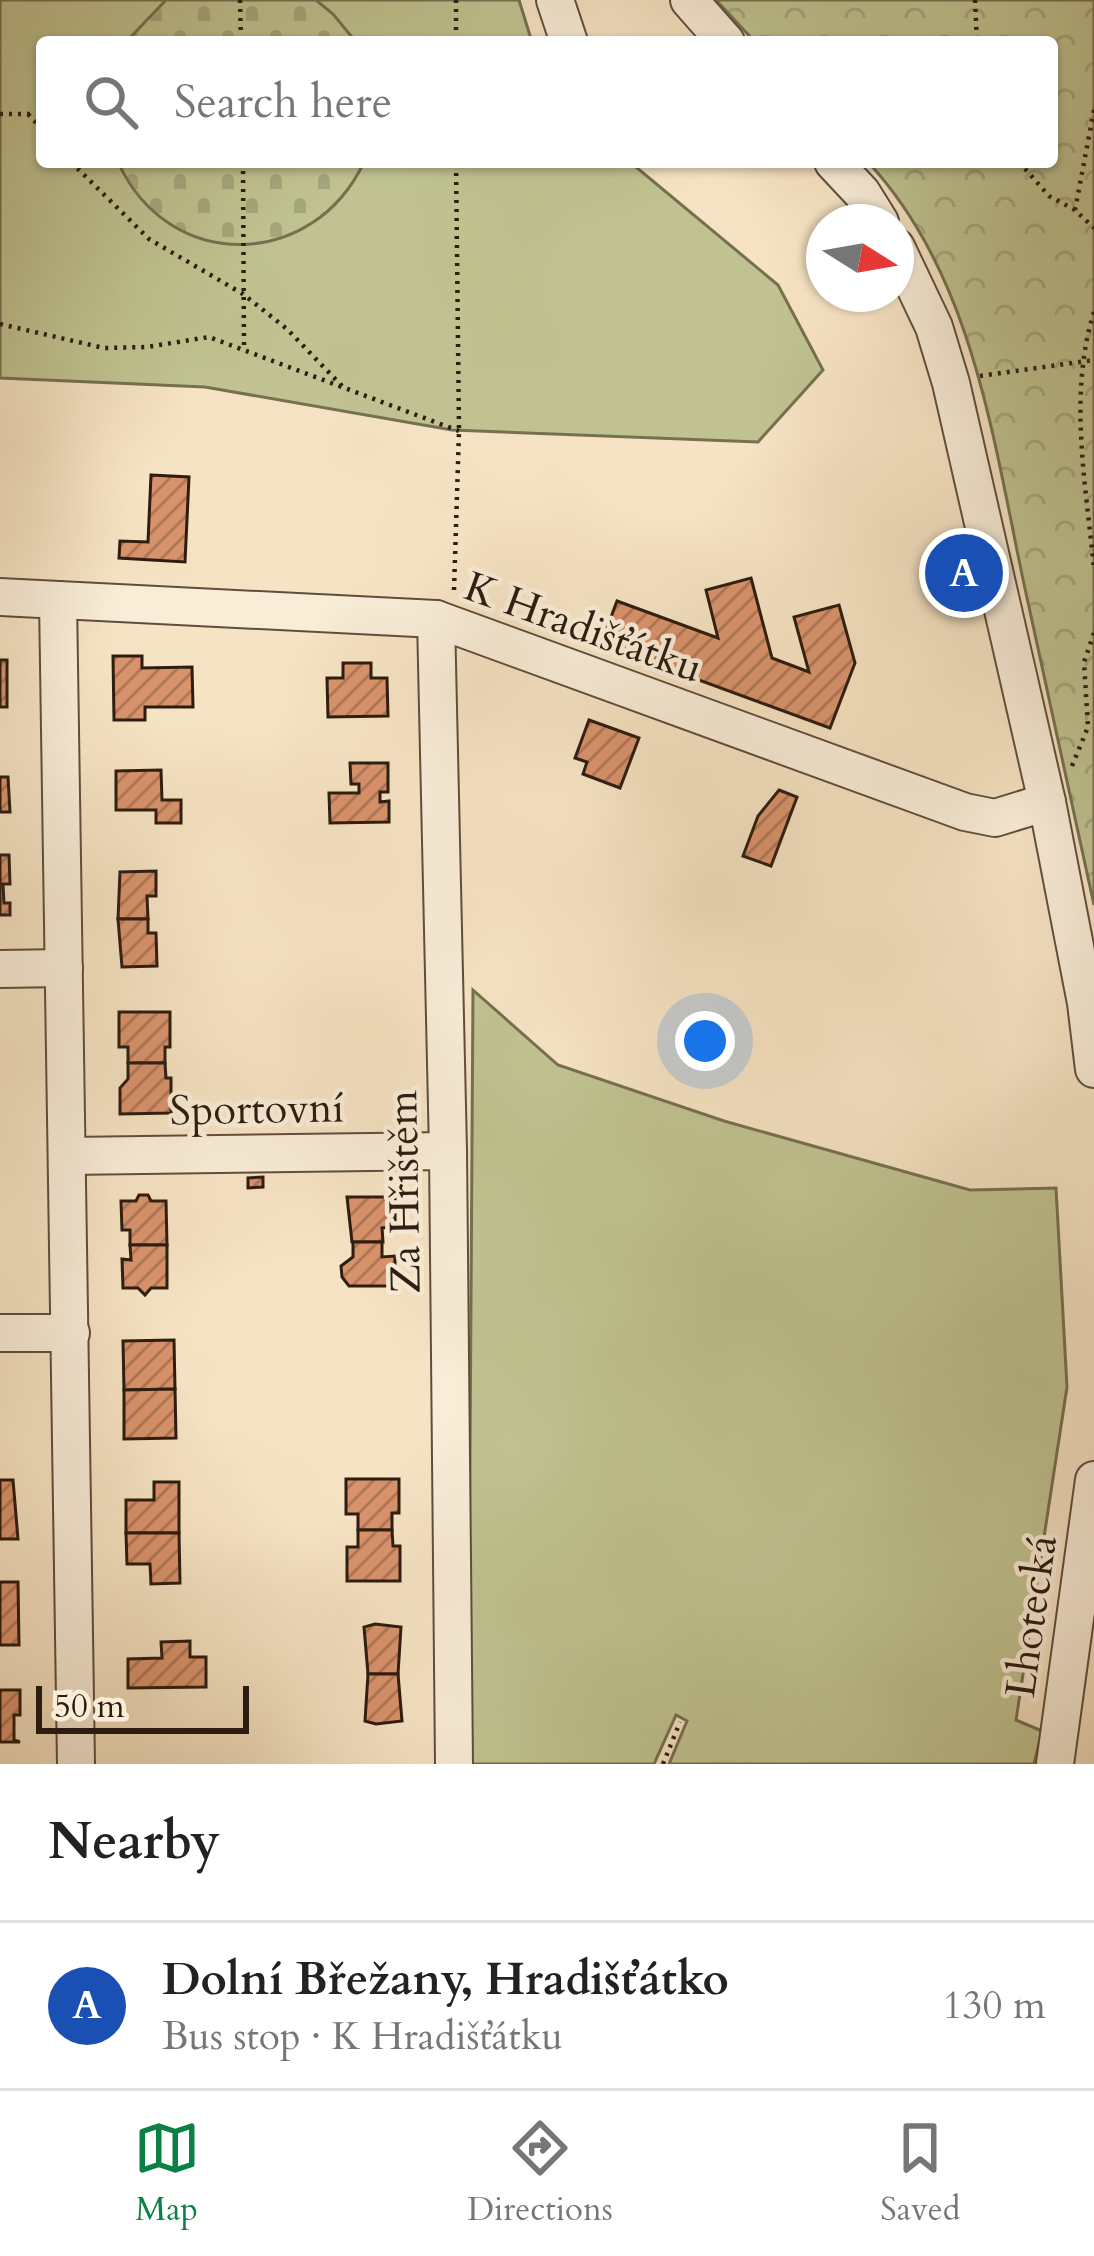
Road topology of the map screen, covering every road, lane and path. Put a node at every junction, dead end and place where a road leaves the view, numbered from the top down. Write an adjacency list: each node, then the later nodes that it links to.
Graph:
1 (240, 0): 6 (path)
2 (456, 0): 7 (path)
3 (555, 0): 8 (street)
4 (689, 0): 9 (street)
5 (975, 0): 10 (path)
6 (241, 36)
7 (456, 36)
8 (567, 36)
9 (721, 36)
10 (977, 36)
11 (1094, 110): 22 (path)
12 (0, 114): 13 (path)
13 (28, 114): 14 (path); 15 (path)
14 (36, 114)
15 (36, 123)
16 (77, 168): 25 (path)
17 (243, 168): 25 (path)
18 (456, 168): 33 (path)
19 (838, 168): 21 (street)
20 (1023, 168): 22 (path)
21 (868, 204)
22 (1075, 210): 23 (path)
23 (1094, 228)
24 (914, 285): 31 (street)
25 (243, 294): 28 (path); 32 (path)
26 (1094, 312): 30 (path)
27 (0, 324): 28 (path)
28 (244, 348): 32 (path)
29 (1094, 360): 30 (path)
30 (1083, 364): 31 (path); 34 (path)
31 (951, 383): 39 (street)
32 (347, 392): 33 (path)
33 (459, 430): 37 (path)
34 (1094, 568)
35 (0, 597): 36 (street, K Hradišťátku)
36 (58, 600): 37 (street, K Hradišťátku); 40 (street)
37 (436, 619): 39 (street, K Hradišťátku); 43 (street, Za Hřištěm)
38 (1094, 633): 39 (path)
39 (1058, 788): 42 (street)
40 (64, 968): 41 (street); 44 (street)
41 (0, 969)
42 (1094, 1069)
43 (448, 1151): 44 (street, Sportovní); 51 (street, Za Hřištěm)
44 (68, 1156): 45 (street)
45 (70, 1333): 46 (street); 50 (street)
46 (0, 1334)
47 (1094, 1480): 49 (street, Lhotecká)
48 (680, 1722): 52 (path)
49 (1069, 1752)
50 (76, 1764)
51 (454, 1764)
52 (662, 1764)

